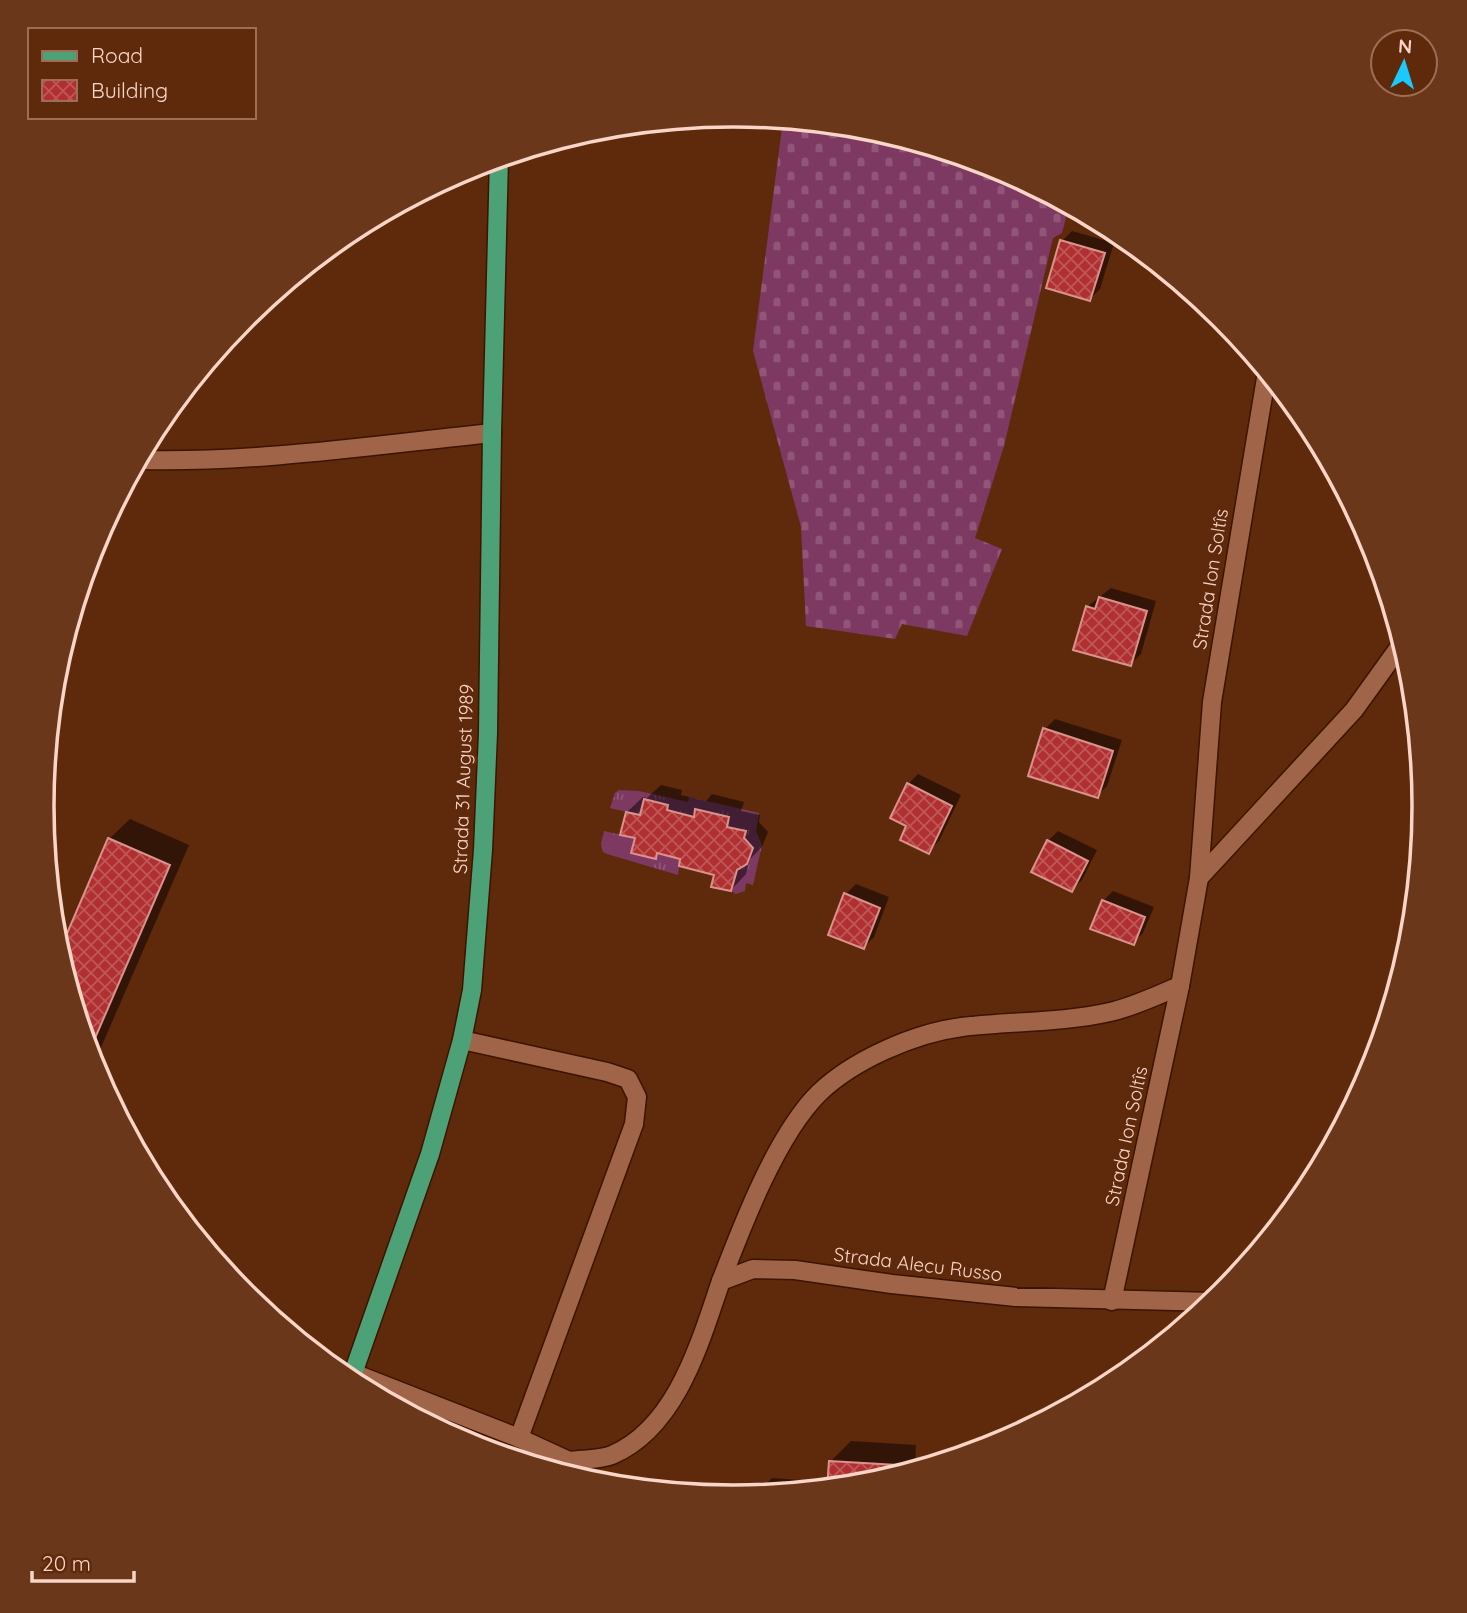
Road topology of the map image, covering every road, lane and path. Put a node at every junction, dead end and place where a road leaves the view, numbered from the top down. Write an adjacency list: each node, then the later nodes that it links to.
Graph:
1 (499, 169): 3 (main road, Strada 31 August 1989)
2 (1265, 384): 6 (street, Strada Ion Soltîs)
3 (492, 433): 4 (street); 8 (main road, Strada 31 August 1989)
4 (149, 460)
5 (1395, 652): 6 (street)
6 (1199, 877): 7 (street, Strada Ion Soltîs)
7 (1180, 986): 9 (street); 10 (street, Strada Ion Soltîs)
8 (462, 1040): 12 (main road, Strada 31 August 1989); 14 (street)
9 (721, 1281): 10 (street, Strada Alecu Russo); 16 (street)
10 (1112, 1301): 11 (street)
11 (1198, 1302)
12 (354, 1369)
13 (385, 1389): 14 (street)
14 (519, 1438): 15 (street)
15 (561, 1464)
16 (573, 1467)

